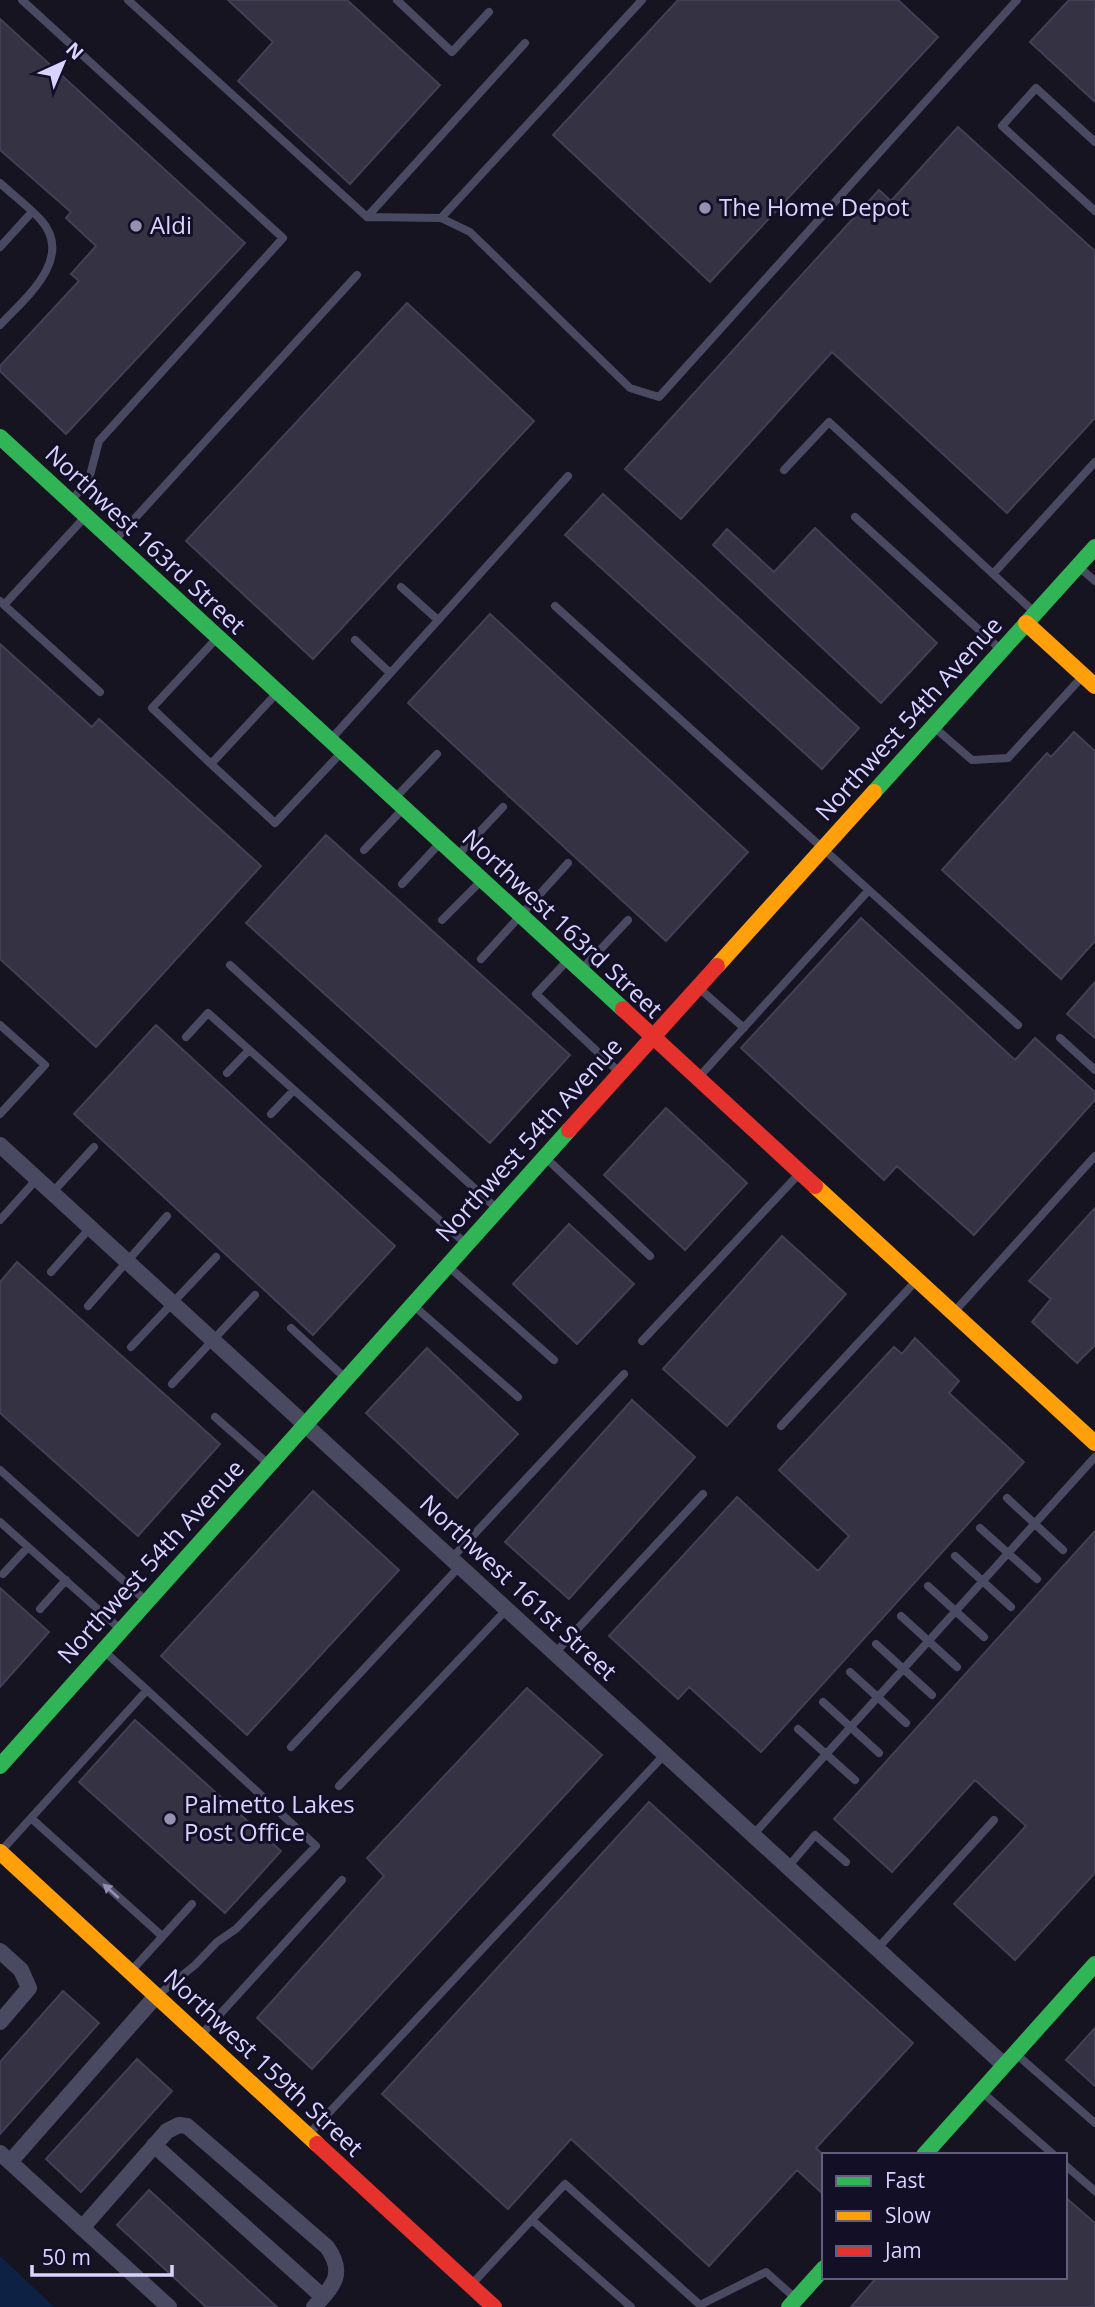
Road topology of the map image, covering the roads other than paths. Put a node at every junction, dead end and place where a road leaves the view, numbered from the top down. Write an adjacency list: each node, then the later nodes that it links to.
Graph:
1 (22, 0): 21 (lane)
2 (128, 0): 12 (lane)
3 (397, 0): 6 (lane)
4 (642, 0): 13 (lane)
5 (1017, 0): 13 (lane)
6 (489, 12)
7 (525, 43): 12 (lane)
8 (1095, 142): 10 (lane)
9 (0, 183): 11 (lane)
10 (1095, 211)
11 (32, 212): 14 (lane); 16 (lane)
12 (367, 217): 13 (lane)
13 (441, 218)
14 (0, 247)
15 (357, 275): 24 (lane)
16 (0, 325)
17 (0, 437): 21 (street, Northwest 163rd Street)
18 (1095, 463): 27 (lane)
19 (784, 470): 27 (lane)
20 (568, 477): 33 (lane)
21 (71, 502): 22 (street, Northwest 163rd Street)
22 (86, 515): 24 (street, Northwest 163rd Street); 30 (lane)
23 (855, 517): 36 (lane)
24 (114, 542): 34 (street, Northwest 163rd Street)
25 (1095, 547): 26 (street, Northwest 54th Avenue)
26 (1078, 566): 28 (lane); 32 (street, Northwest 54th Avenue)
27 (993, 573): 32 (lane)
28 (1095, 581)
29 (401, 587): 33 (lane)
30 (2, 603): 39 (lane)
31 (555, 606): 50 (lane)
32 (1031, 618): 36 (street, Northwest 54th Avenue); 38 (street)
33 (438, 620): 37 (lane)
34 (218, 637): 40 (street, Northwest 163rd Street); 45 (lane)
35 (355, 640): 37 (lane)
36 (1002, 650): 41 (street, Northwest 54th Avenue)
37 (390, 673): 42 (lane)
38 (1089, 681): 41 (lane)
39 (100, 692)
40 (278, 692): 42 (street, Northwest 163rd Street); 45 (lane)
41 (933, 726): 50 (street, Northwest 54th Avenue)
42 (330, 740): 43 (street, Northwest 163rd Street)
43 (342, 751): 45 (lane); 46 (street, Northwest 163rd Street)
44 (437, 754): 46 (lane)
45 (211, 764)
46 (399, 804): 48 (street, Northwest 163rd Street); 49 (lane)
47 (503, 807): 51 (lane)
48 (440, 842): 51 (street, Northwest 163rd Street); 54 (lane)
49 (364, 850)
50 (822, 850): 55 (lane); 63 (street, Northwest 54th Avenue)
51 (456, 857): 53 (street, Northwest 163rd Street)
52 (568, 863): 56 (lane)
53 (482, 880): 56 (street, Northwest 163rd Street); 57 (lane)
54 (402, 884)
55 (868, 891): 65 (lane); 66 (lane)
56 (519, 915): 59 (lane); 60 (street, Northwest 163rd Street)
57 (442, 920)
58 (628, 920): 62 (lane)
59 (481, 959)
60 (568, 959): 62 (street, Northwest 163rd Street); 73 (lane)
61 (230, 965): 85 (lane)
62 (580, 971): 68 (street, Northwest 163rd Street)
63 (698, 987): 66 (lane); 68 (street, Northwest 54th Avenue)
64 (0, 1025): 76 (lane)
65 (1018, 1025)
66 (744, 1028): 74 (lane)
67 (186, 1037): 70 (lane)
68 (652, 1037): 73 (street, Northwest 54th Avenue); 74 (street, Northwest 163rd Street)
69 (1060, 1038): 71 (lane)
70 (249, 1050): 72 (lane); 75 (lane)
71 (1095, 1070)
72 (227, 1073)
73 (620, 1073): 81 (street, Northwest 54th Avenue)
74 (698, 1079): 82 (street, Northwest 163rd Street)
75 (294, 1090): 77 (lane); 89 (lane)
76 (0, 1114)
77 (271, 1114)
78 (0, 1146): 83 (street, Northwest 161st Street)
79 (94, 1147): 84 (lane)
80 (1095, 1156): 100 (lane)
81 (544, 1157): 85 (street, Northwest 54th Avenue); 90 (lane)
82 (800, 1173): 95 (street, Northwest 163rd Street); 103 (lane)
83 (37, 1179): 84 (street, Northwest 161st Street); 87 (lane)
84 (52, 1193): 88 (street, Northwest 161st Street)
85 (497, 1209): 89 (street, Northwest 54th Avenue)
86 (167, 1216): 92 (lane)
87 (0, 1220)
88 (90, 1228): 92 (street, Northwest 161st Street); 94 (lane)
89 (467, 1244): 93 (street, Northwest 54th Avenue)
90 (650, 1256)
91 (216, 1258): 97 (lane)
92 (127, 1262): 97 (street, Northwest 161st Street); 99 (lane)
93 (447, 1265): 98 (street, Northwest 54th Avenue); 105 (lane)
94 (51, 1272)
95 (917, 1280): 100 (street, Northwest 163rd Street); 112 (lane)
96 (255, 1295): 102 (lane)
97 (173, 1303): 102 (street, Northwest 161st Street); 104 (lane)
98 (412, 1304): 107 (street, Northwest 54th Avenue); 109 (lane)
99 (88, 1306)
100 (953, 1313): 113 (street, Northwest 163rd Street)
101 (291, 1328): 107 (lane)
102 (213, 1340): 108 (lane); 111 (street, Northwest 161st Street)
103 (642, 1341)
104 (131, 1347)
105 (554, 1360)
106 (624, 1374): 126 (lane)
107 (345, 1378): 111 (street, Northwest 54th Avenue)
108 (172, 1384)
109 (518, 1397)
110 (215, 1417): 115 (lane)
111 (304, 1424): 115 (street, Northwest 54th Avenue); 126 (street, Northwest 161st Street)
112 (781, 1426)
113 (1093, 1437)
114 (1095, 1457): 120 (lane)
115 (268, 1464): 132 (street, Northwest 54th Avenue)
116 (0, 1470): 132 (lane)
117 (703, 1494): 143 (lane)
118 (1007, 1499): 120 (lane)
119 (0, 1522): 122 (lane)
120 (1035, 1524): 123 (lane); 124 (lane)
121 (980, 1528): 124 (lane)
122 (27, 1547): 127 (lane); 129 (lane)
123 (1063, 1550)
124 (1008, 1553): 128 (lane); 130 (lane)
125 (955, 1556): 130 (lane)
126 (456, 1562): 135 (street, Northwest 161st Street); 154 (lane)
127 (3, 1574)
128 (1037, 1579)
129 (66, 1580): 134 (lane); 138 (lane)
130 (982, 1581): 133 (lane); 136 (lane)
131 (928, 1586): 136 (lane)
132 (147, 1601): 138 (street, Northwest 54th Avenue)
133 (1011, 1607)
134 (40, 1609)
135 (507, 1609): 143 (street, Northwest 161st Street); 160 (lane)
136 (955, 1611): 139 (lane); 140 (lane)
137 (901, 1616): 140 (lane)
138 (121, 1630): 142 (street, Northwest 54th Avenue)
139 (984, 1637)
140 (929, 1641): 144 (lane); 145 (lane)
141 (876, 1644): 145 (lane)
142 (103, 1650): 147 (lane); 158 (street, Northwest 54th Avenue)
143 (555, 1653): 156 (street, Northwest 161st Street)
144 (957, 1667)
145 (904, 1669): 148 (lane); 149 (lane)
146 (850, 1672): 149 (lane)
147 (147, 1690): 161 (lane); 174 (lane)
148 (932, 1695)
149 (878, 1697): 151 (lane); 152 (lane)
150 (823, 1702): 152 (lane)
151 (906, 1723)
152 (851, 1727): 155 (lane); 157 (lane)
153 (798, 1730): 157 (lane)
154 (291, 1747)
155 (879, 1753)
156 (665, 1754): 163 (street, Northwest 161st Street); 180 (lane)
157 (826, 1755): 159 (lane); 163 (lane)
158 (0, 1766)
159 (855, 1780)
160 (339, 1786)
161 (31, 1818): 164 (lane); 169 (lane, one-way to 161)
162 (994, 1820): 170 (lane)
163 (753, 1835): 166 (street, Northwest 161st Street)
164 (0, 1852): 173 (street, Northwest 159th Street)
165 (846, 1862): 166 (lane)
166 (788, 1867): 170 (street, Northwest 161st Street)
167 (342, 1880): 176 (lane)
168 (192, 1904): 169 (lane)
169 (162, 1936): 173 (lane)
170 (877, 1949): 177 (street, Northwest 161st Street)
171 (0, 1951): 175 (street)
172 (1095, 1964): 177 (street)
173 (130, 1972): 174 (street, Northwest 159th Street)
174 (156, 1996): 176 (street, Northwest 159th Street); 184 (street)
175 (3, 2011)
176 (200, 2036): 180 (street, Northwest 159th Street)
177 (1009, 2059): 178 (street); 179 (lane)
178 (981, 2091): 182 (street); 183 (lane)
179 (1095, 2123)
180 (308, 2136): 190 (street, Northwest 159th Street)
181 (155, 2145): 188 (street); 191 (street); 191 (street)
182 (926, 2153)
183 (1052, 2153)
184 (5, 2158): 188 (street)
185 (1067, 2167): 186 (lane)
186 (1095, 2191)
187 (532, 2220): 190 (lane); 192 (lane); 195 (lane)
188 (82, 2228): 193 (street)
189 (822, 2270): 192 (street)
190 (471, 2286): 194 (street, Northwest 159th Street)
191 (318, 2302)
192 (792, 2303)
193 (169, 2307)
194 (495, 2307)
195 (631, 2307)

